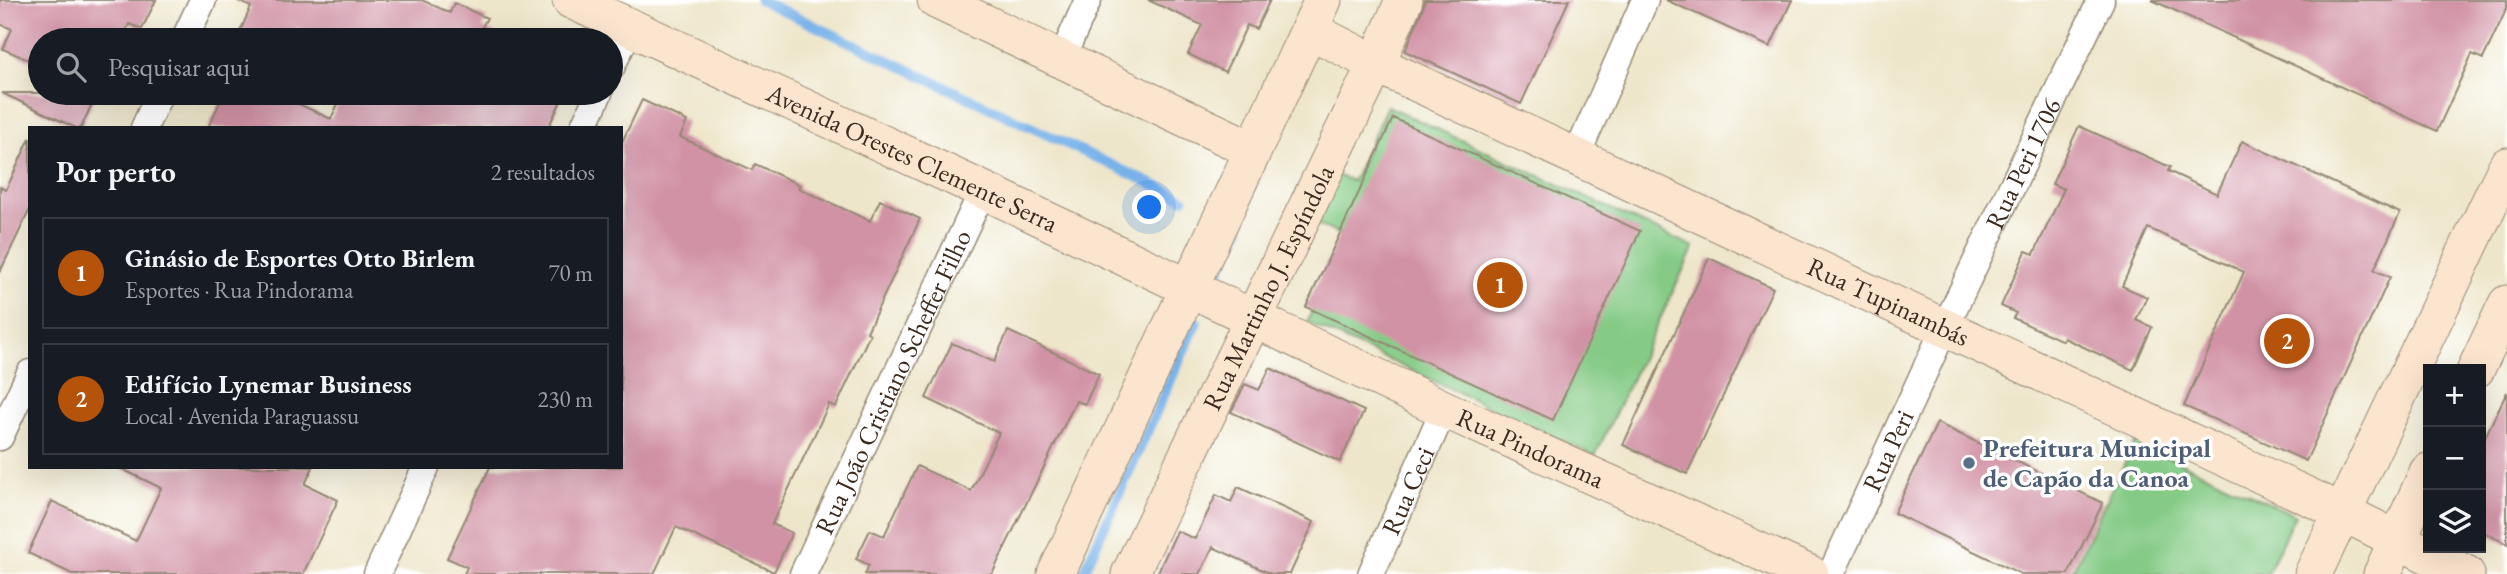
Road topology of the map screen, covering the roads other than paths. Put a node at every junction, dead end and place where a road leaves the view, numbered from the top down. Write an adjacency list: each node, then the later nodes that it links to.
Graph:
1 (203, 0): 10 (street)
2 (571, 0): 9 (main road, Avenida Orestes Clemente Serra)
3 (936, 0): 12 (main road)
4 (1088, 0): 12 (street)
5 (1404, 0): 13 (main road, Rua Martinho J. Espíndola)
6 (1645, 0): 19 (street)
7 (2101, 0): 25 (street, Rua Peri 1706)
8 (1316, 15): 13 (main road, Rua Tupinambás); 18 (main road)
9 (630, 27): 11 (street); 21 (main road, Avenida Orestes Clemente Serra)
10 (190, 28)
11 (623, 42)
12 (1062, 58): 18 (main road)
13 (1376, 64): 19 (main road, Rua Tupinambás); 24 (main road, Rua Martinho J. Espíndola)
14 (155, 105): 16 (street)
15 (594, 105): 17 (street)
16 (145, 126)
17 (584, 126)
18 (1253, 149): 22 (main road)
19 (1576, 157): 25 (main road, Rua Tupinambás)
20 (2507, 166): 32 (main road)
21 (983, 190): 22 (main road, Avenida Orestes Clemente Serra); 35 (street, Rua João Cristiano Scheffer Filho)
22 (1187, 288): 24 (main road, Avenida Orestes Clemente Serra); 36 (main road)
23 (2507, 304): 26 (main road)
24 (1253, 319): 28 (main road, Rua Pindorama); 37 (main road, Rua Martinho J. Espíndola)
25 (1945, 327): 32 (main road, Rua Tupinambás); 40 (street, Rua Peri)
26 (2478, 364)
27 (28, 377): 29 (street)
28 (1444, 409): 38 (street, Rua Ceci); 39 (main road, Rua Pindorama)
29 (0, 437)
30 (425, 469): 34 (street)
31 (2423, 482): 33 (main road)
32 (2344, 513): 33 (main road, Rua Tupinambás); 41 (main road)
33 (2397, 539): 42 (main road); 43 (main road, Rua Tupinambás)
34 (377, 574)
35 (803, 574)
36 (1056, 574)
37 (1130, 574)
38 (1371, 574)
39 (1810, 574)
40 (1831, 574)
41 (2313, 574)
42 (2382, 574)
43 (2466, 574)

